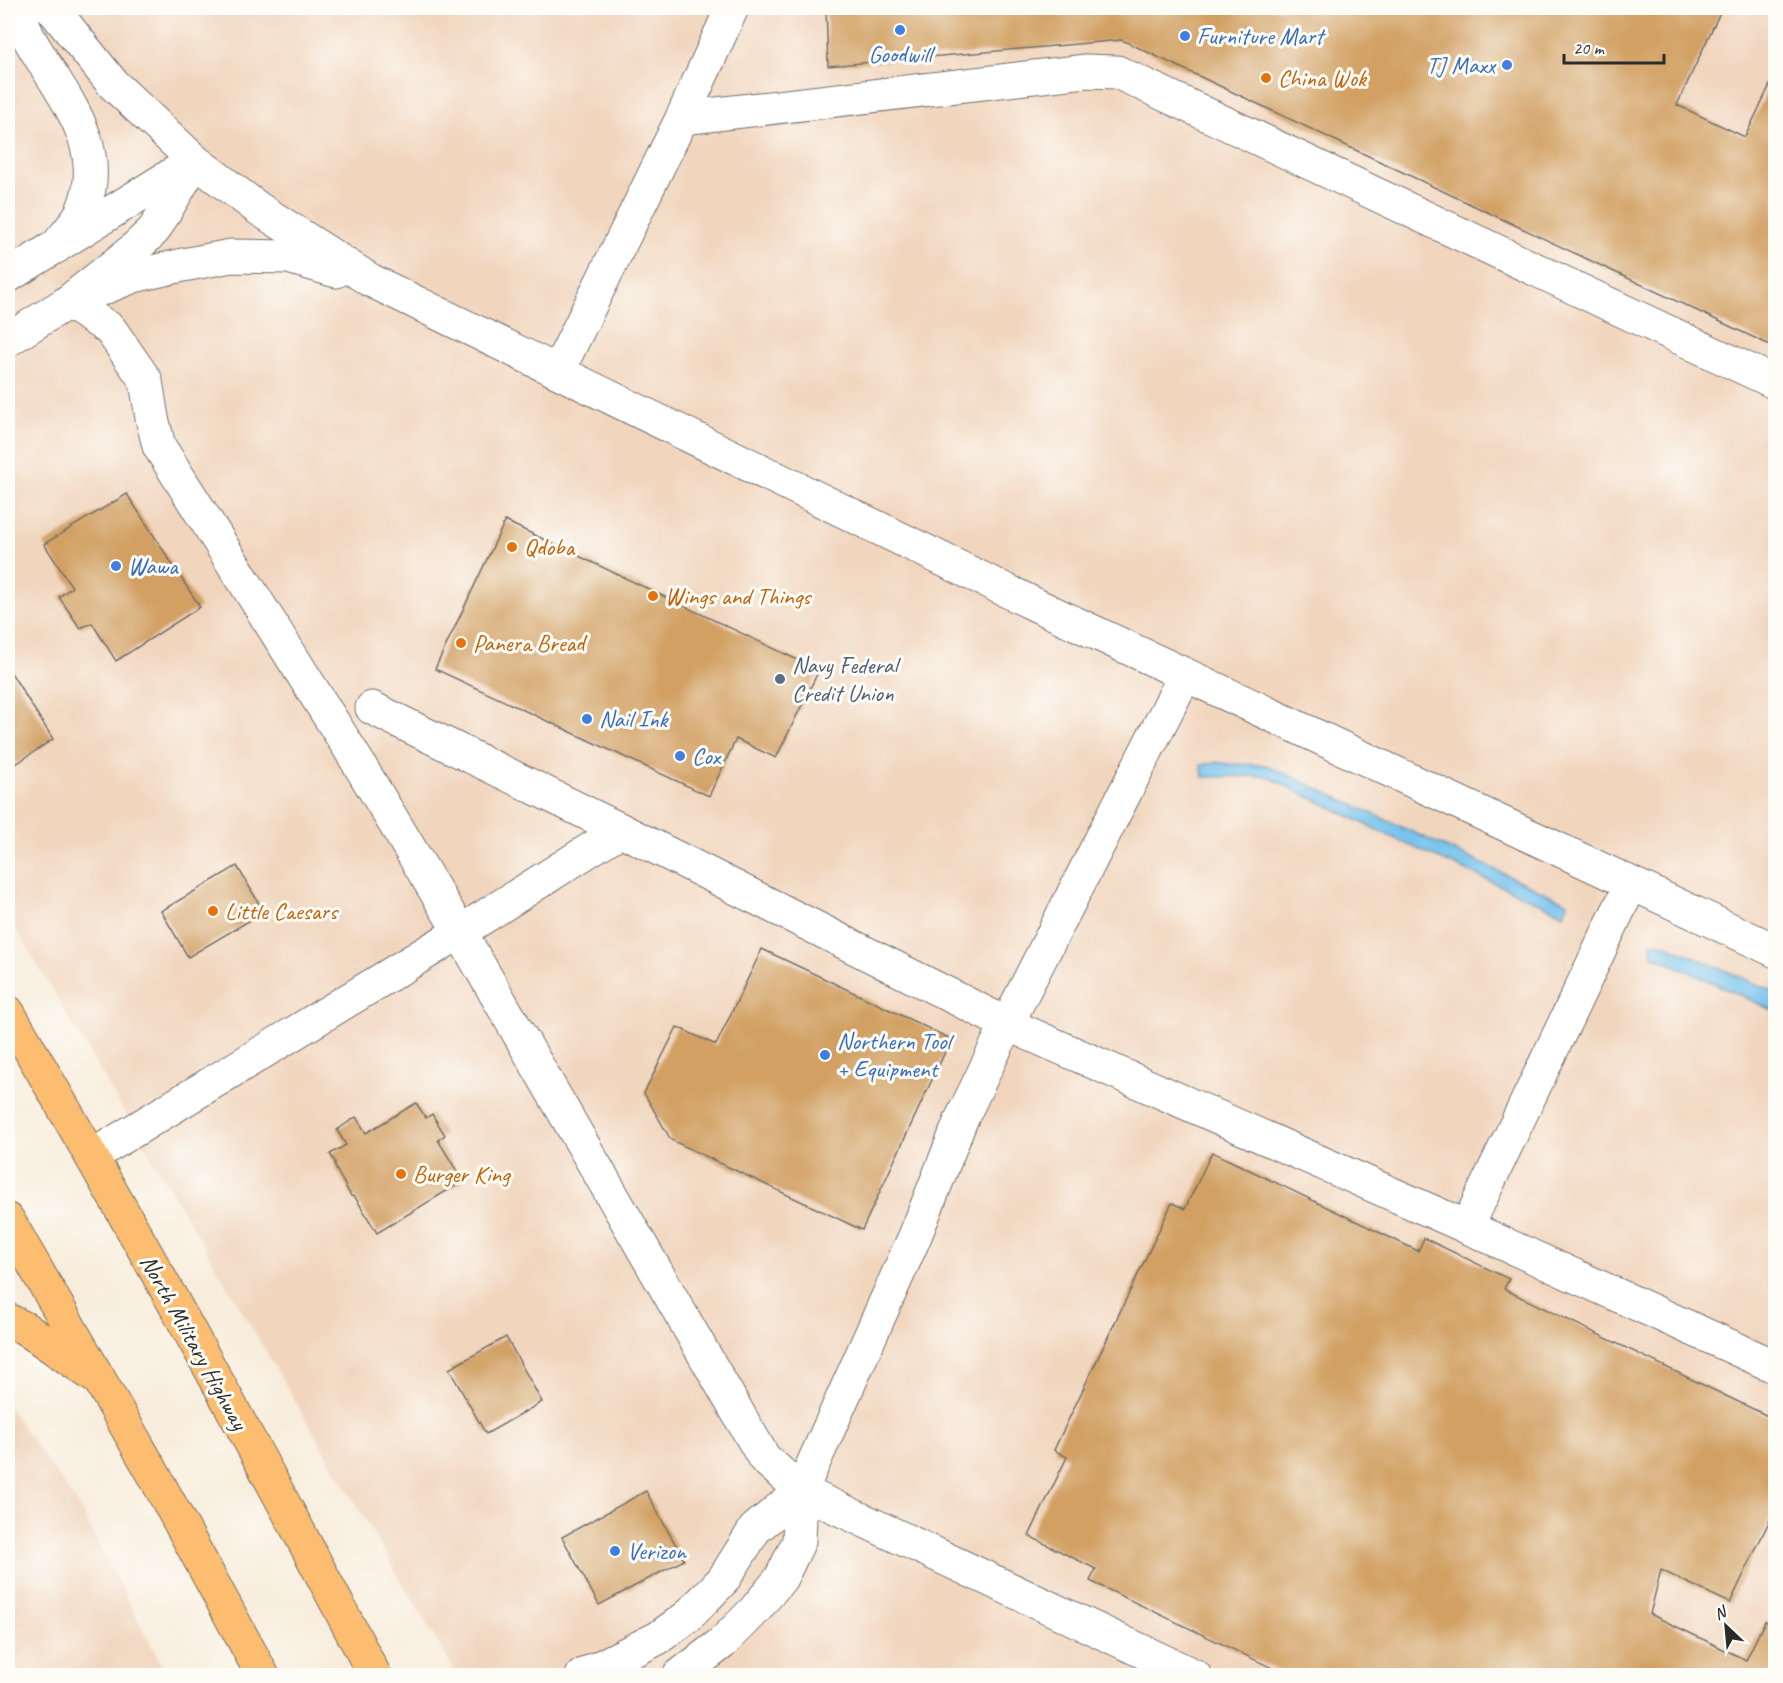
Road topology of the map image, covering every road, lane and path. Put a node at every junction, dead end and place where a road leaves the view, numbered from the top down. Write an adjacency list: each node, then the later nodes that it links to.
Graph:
1 (19, 8): 6 (lane)
2 (52, 8): 5 (lane)
3 (732, 8): 4 (lane)
4 (682, 118): 11 (lane); 12 (lane)
5 (195, 160): 6 (lane); 8 (lane); 9 (lane)
6 (56, 247): 7 (lane)
7 (8, 276)
8 (370, 280): 9 (lane); 11 (lane)
9 (68, 302): 10 (lane); 17 (lane)
10 (8, 340)
11 (558, 371): 13 (lane)
12 (1776, 382)
13 (1185, 675): 16 (lane); 20 (lane)
14 (372, 708): 15 (lane)
15 (621, 830): 17 (lane); 20 (lane)
16 (1631, 884): 18 (lane); 23 (lane)
17 (460, 932): 21 (lane); 27 (lane)
18 (1776, 951)
19 (8, 1012): 21 (main road, North Military Highway)
20 (1007, 1024): 23 (lane); 27 (lane)
21 (92, 1156): 30 (main road, North Military Highway)
22 (8, 1220): 26 (main road)
23 (1467, 1227): 25 (lane)
24 (8, 1320): 26 (main road)
25 (1776, 1367)
26 (100, 1381): 29 (main road)
27 (801, 1491): 28 (lane); 31 (lane); 32 (lane)
28 (683, 1675)
29 (263, 1676)
30 (375, 1676)
31 (582, 1676)
32 (1195, 1676)

